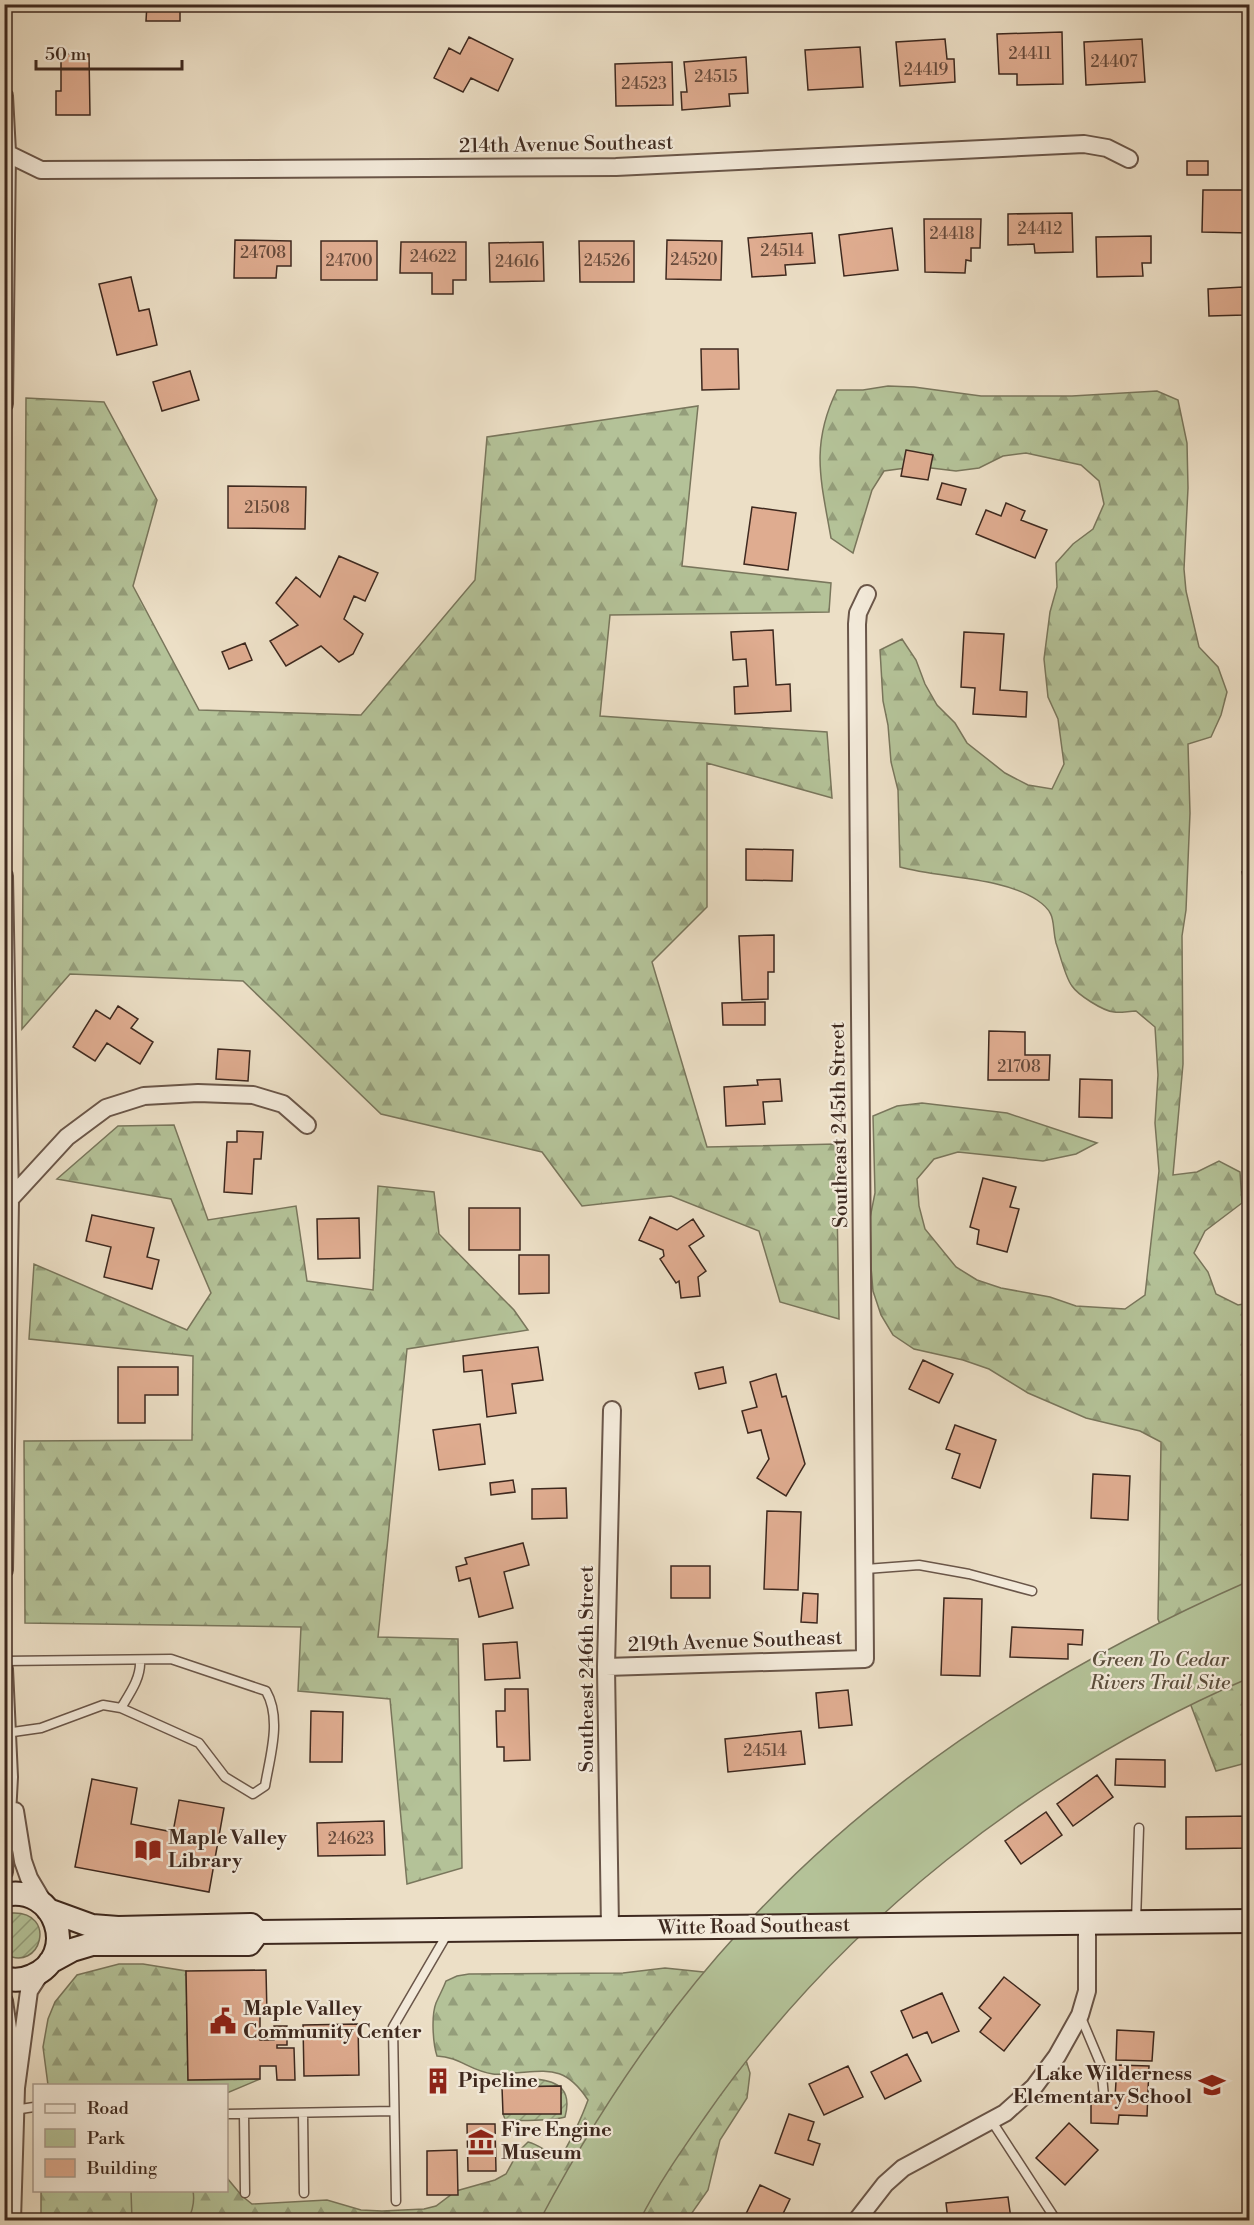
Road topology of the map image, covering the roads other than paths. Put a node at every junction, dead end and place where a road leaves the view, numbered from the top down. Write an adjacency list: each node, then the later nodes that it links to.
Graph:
1 (4, 96): 2 (street)
2 (6, 152): 3 (street, 214th Avenue Southeast); 4 (street)
3 (1129, 159)
4 (4, 404)
5 (867, 594): 10 (street, Southeast 245th Street)
6 (4, 876): 8 (street)
7 (307, 1125): 8 (street)
8 (10, 1199): 11 (street)
9 (612, 1410): 16 (street, Southeast 246th Street)
10 (866, 1569): 12 (lane); 13 (street, Southeast 245th Street)
11 (4, 1570)
12 (1032, 1591)
13 (865, 1659): 16 (street, 219th Avenue Southeast)
14 (4, 1661): 15 (lane)
15 (140, 1661): 18 (lane); 18 (lane)
16 (606, 1667): 28 (street, Southeast 246th Street)
17 (4, 1669): 19 (street)
18 (121, 1708): 19 (lane)
19 (6, 1733): 20 (street)
20 (9, 1777): 22 (street); 24 (street)
21 (1139, 1828): 27 (lane)
22 (4, 1872)
23 (4, 1895): 24 (street, Witte Road Southeast)
24 (47, 1909): 30 (street, Witte Road Southeast); 31 (street)
25 (1250, 1922): 27 (street, Witte Road Southeast)
26 (1087, 1923): 27 (street, Witte Road Southeast); 28 (street, Witte Road Southeast); 34 (street)
27 (1136, 1923)
28 (610, 1928): 29 (street, Witte Road Southeast)
29 (449, 1930): 30 (street, Witte Road Southeast); 39 (lane)
30 (258, 1932): 31 (street, Witte Road Southeast)
31 (49, 1964): 32 (street); 35 (street)
32 (4, 1978)
33 (4, 2001): 35 (street)
34 (1080, 2014): 36 (lane); 43 (street)
35 (16, 2088): 38 (street)
36 (1104, 2097)
37 (33, 2107): 38 (lane)
38 (14, 2110): 47 (street)
39 (394, 2111): 40 (lane); 46 (lane)
40 (303, 2113): 42 (lane); 45 (lane)
41 (228, 2114): 42 (lane)
42 (244, 2114): 44 (lane)
43 (991, 2120): 48 (street); 49 (lane)
44 (245, 2193)
45 (304, 2193)
46 (396, 2201)
47 (12, 2220)
48 (857, 2220)
49 (1056, 2220)

